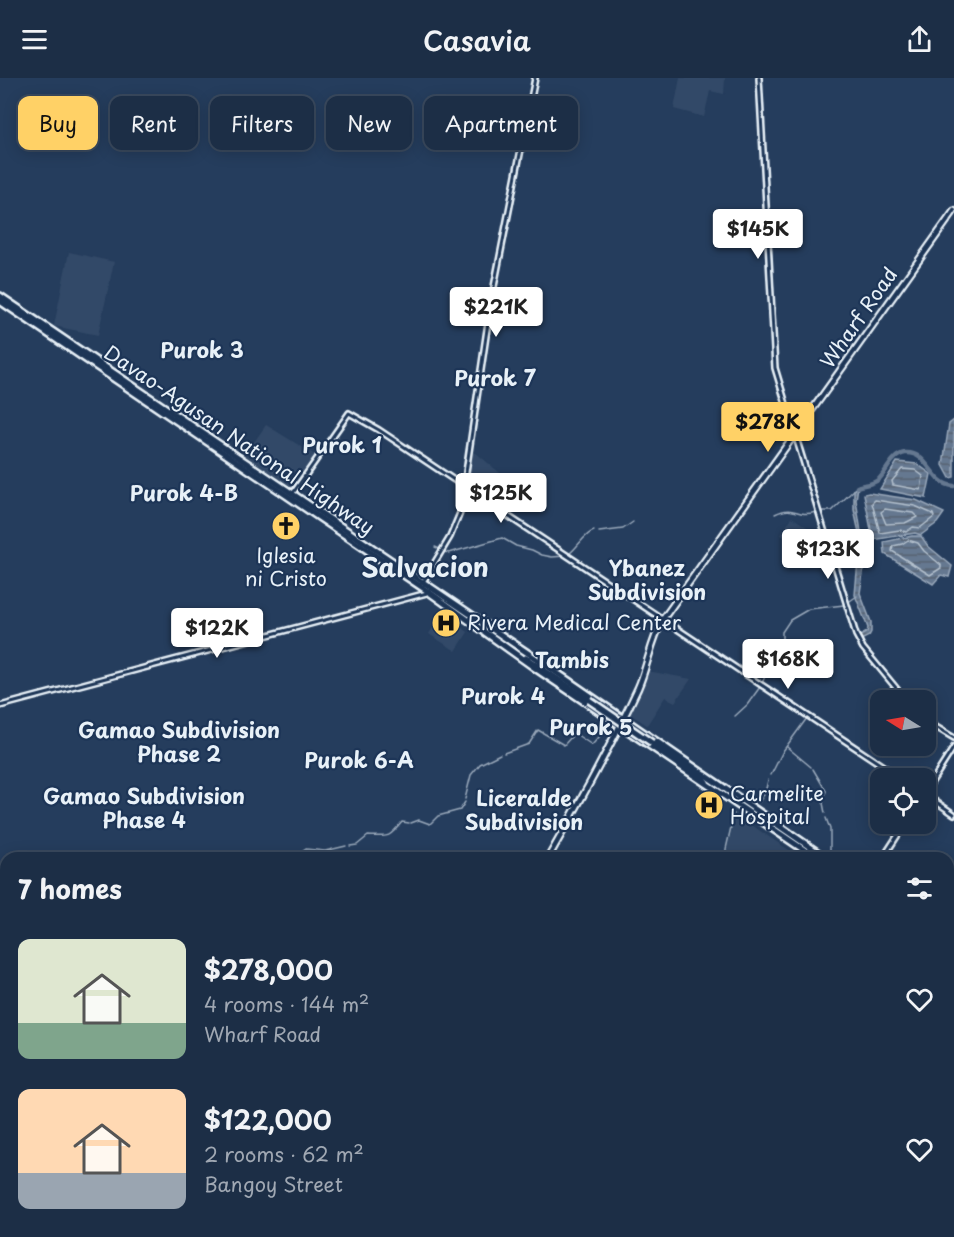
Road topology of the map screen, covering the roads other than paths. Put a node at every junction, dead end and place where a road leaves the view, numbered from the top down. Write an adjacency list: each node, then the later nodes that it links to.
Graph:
1 (535, 78): 6 (street)
2 (759, 78): 5 (street)
3 (954, 211): 5 (main road, Wharf Road)
4 (0, 298): 7 (highway, Davao-Agusan National Highway)
5 (795, 436): 10 (main road, Wharf Road); 15 (street)
6 (465, 487): 7 (street); 8 (street); 10 (street)
7 (291, 496): 8 (highway, Davao-Agusan National Highway)
8 (421, 584): 9 (highway, Davao-Agusan National Highway)
9 (430, 591): 11 (highway, Davao-Agusan National Highway); 16 (street)
10 (663, 619): 17 (main road, Wharf Road); 22 (street)
11 (477, 623): 12 (highway, Davao-Agusan National Highway); 13 (highway, Davao-Agusan National Highway)
12 (520, 648): 14 (highway, Davao-Agusan National Highway); 17 (highway, Davao-Agusan National Highway)
13 (516, 654): 14 (highway, Davao-Agusan National Highway); 18 (highway, Davao-Agusan National Highway)
14 (531, 660): 23 (highway, Davao-Agusan National Highway, bridge)
15 (898, 690)
16 (0, 706)
17 (623, 718): 18 (main road, Wharf Road); 25 (highway, Davao-Agusan National Highway)
18 (619, 726): 26 (highway, Davao-Agusan National Highway); 30 (main road, Wharf Road)
19 (936, 727): 20 (street)
20 (954, 738)
21 (954, 747): 24 (street)
22 (886, 768)
23 (701, 776): 25 (highway, Davao-Agusan National Highway); 26 (highway, Davao-Agusan National Highway)
24 (936, 777)
25 (715, 781): 32 (highway, Davao-Agusan National Highway)
26 (711, 788): 31 (highway, Davao-Agusan National Highway)
27 (936, 800): 28 (street)
28 (954, 814)
29 (899, 834): 33 (street)
30 (551, 852)
31 (807, 852)
32 (817, 852)
33 (887, 852)

